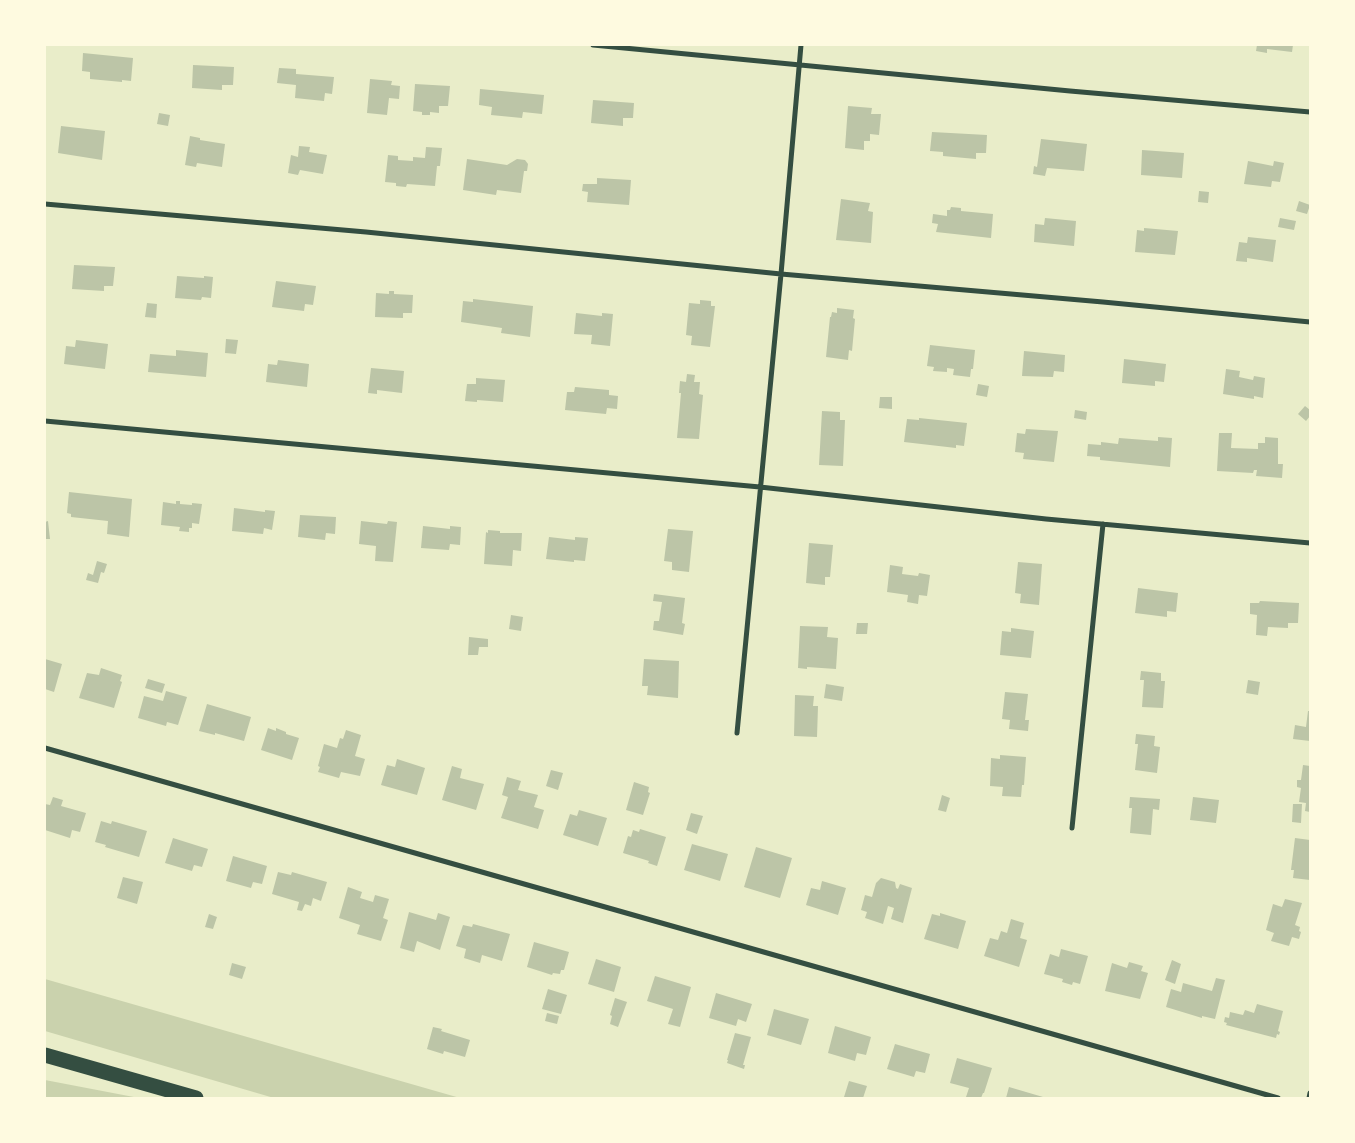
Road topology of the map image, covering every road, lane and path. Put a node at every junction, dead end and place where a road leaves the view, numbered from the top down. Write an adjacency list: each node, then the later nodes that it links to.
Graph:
1 (593, 45): 3 (street)
2 (801, 45): 3 (street)
3 (799, 66): 4 (street); 6 (street)
4 (1310, 112)
5 (45, 204): 6 (street)
6 (781, 274): 7 (street); 9 (street)
7 (1310, 322)
8 (45, 421): 9 (street)
9 (760, 487): 10 (street); 12 (street)
10 (1103, 524): 11 (street); 14 (street)
11 (1310, 543)
12 (737, 733)
13 (45, 748): 18 (street)
14 (1072, 828)
15 (45, 1055): 17 (highway)
16 (1310, 1093): 19 (street)
17 (196, 1098)
18 (1278, 1098)
19 (1309, 1098)

